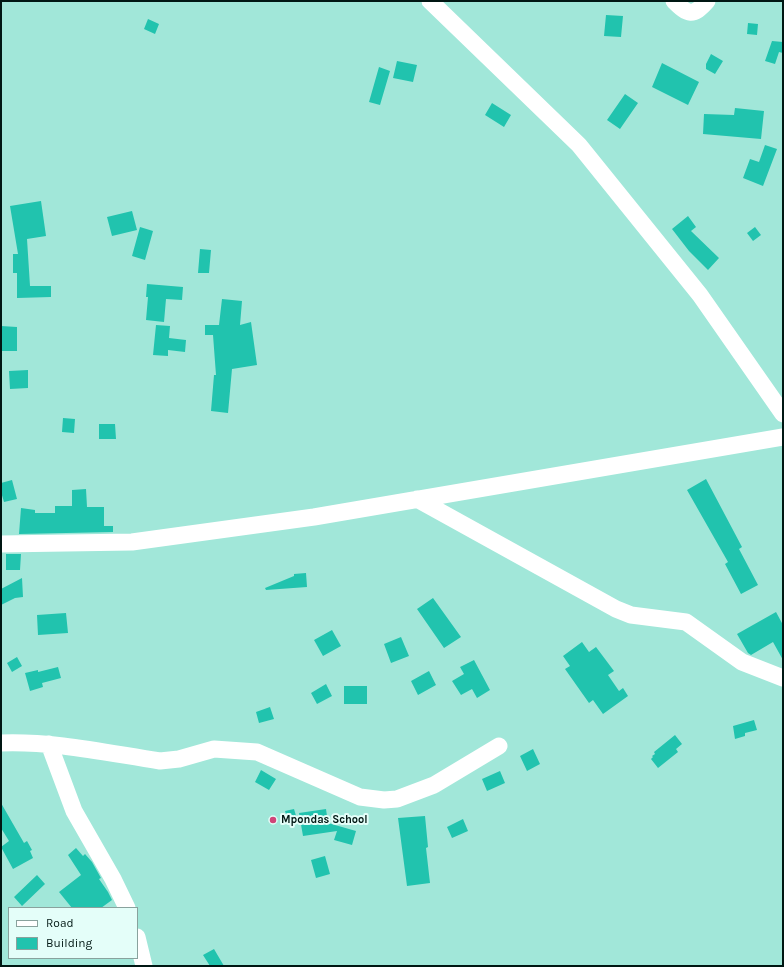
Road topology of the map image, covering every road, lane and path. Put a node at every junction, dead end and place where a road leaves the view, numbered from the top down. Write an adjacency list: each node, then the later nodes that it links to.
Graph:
1 (430, 1): 4 (street)
2 (674, 1): 3 (street)
3 (707, 1)
4 (783, 414)
5 (783, 437): 6 (street)
6 (417, 499): 7 (street); 8 (street)
7 (1, 544)
8 (783, 678)
9 (1, 743): 10 (street)
10 (49, 744): 11 (street); 12 (street)
11 (499, 746)
12 (127, 907)
13 (138, 941): 14 (street)
14 (144, 966)

